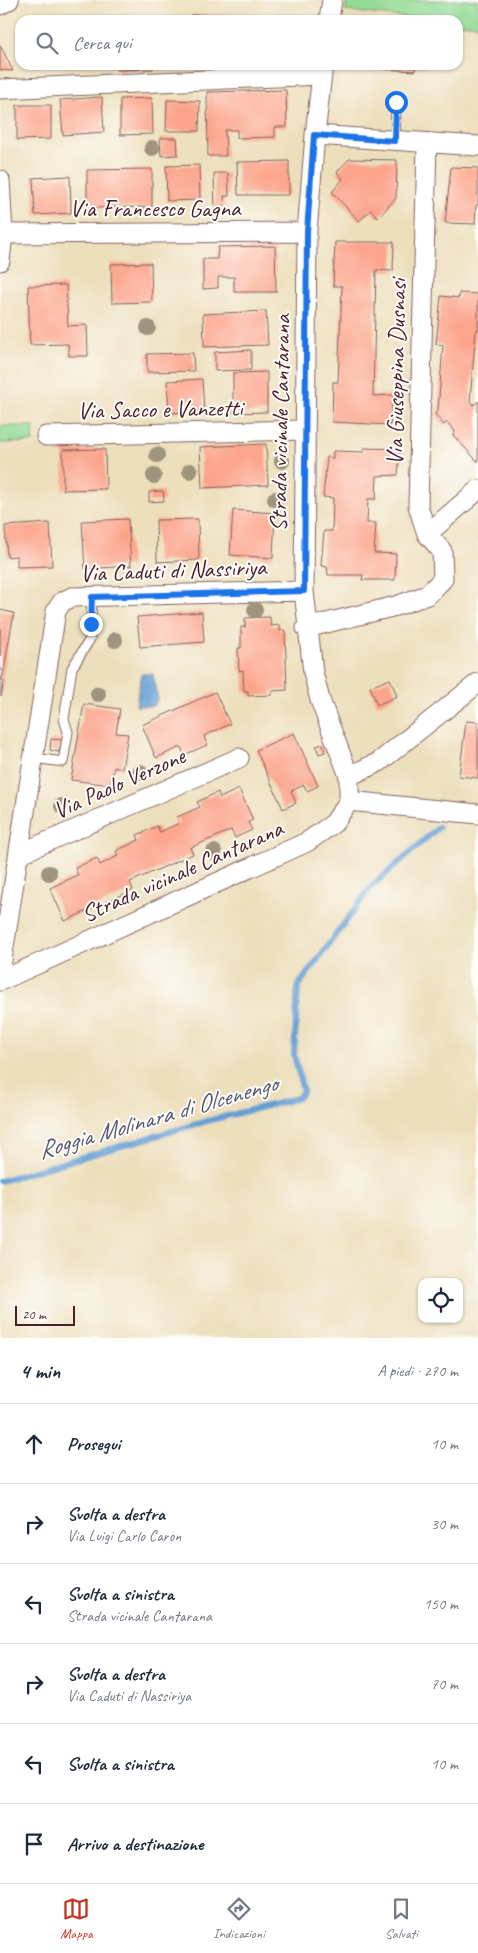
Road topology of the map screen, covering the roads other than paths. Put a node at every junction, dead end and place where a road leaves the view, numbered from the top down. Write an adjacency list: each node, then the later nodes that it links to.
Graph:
1 (9, 0): 3 (street)
2 (332, 0): 4 (street)
3 (0, 5)
4 (330, 15)
5 (322, 70): 6 (street); 8 (street, Strada vicinale Cantarana)
6 (0, 89)
7 (396, 102): 9 (lane)
8 (314, 135): 9 (street); 13 (street, Strada vicinale Cantarana)
9 (395, 141): 10 (street)
10 (427, 143): 11 (street); 19 (street, Via Giuseppina Dusnasi)
11 (478, 146)
12 (0, 180): 14 (street)
13 (307, 232): 14 (street, Via Francesco Gagna); 16 (street, Strada vicinale Cantarana)
14 (3, 234): 15 (street)
15 (0, 262)
16 (305, 430): 17 (street, Via Sacco e Vanzetti); 20 (street, Strada vicinale Cantarana)
17 (46, 436)
18 (478, 490): 19 (street)
19 (427, 534): 22 (street)
20 (304, 591): 21 (street, Via Caduti di Nassiriya); 22 (street, Strada vicinale Cantarana)
21 (92, 597): 24 (street, Via Caduti di Nassiriya); 24 (lane)
22 (306, 628): 26 (street, Strada vicinale Cantarana)
23 (478, 683): 26 (street)
24 (34, 758): 29 (street, Via Caduti di Nassiriya)
25 (239, 758): 29 (street, Via Paolo Verzone)
26 (349, 776): 27 (street, Strada vicinale Cantarana)
27 (349, 801): 28 (street); 31 (street, Strada vicinale Cantarana)
28 (478, 814)
29 (19, 854): 30 (street, Via Caduti di Nassiriya)
30 (0, 973)
31 (0, 981)

